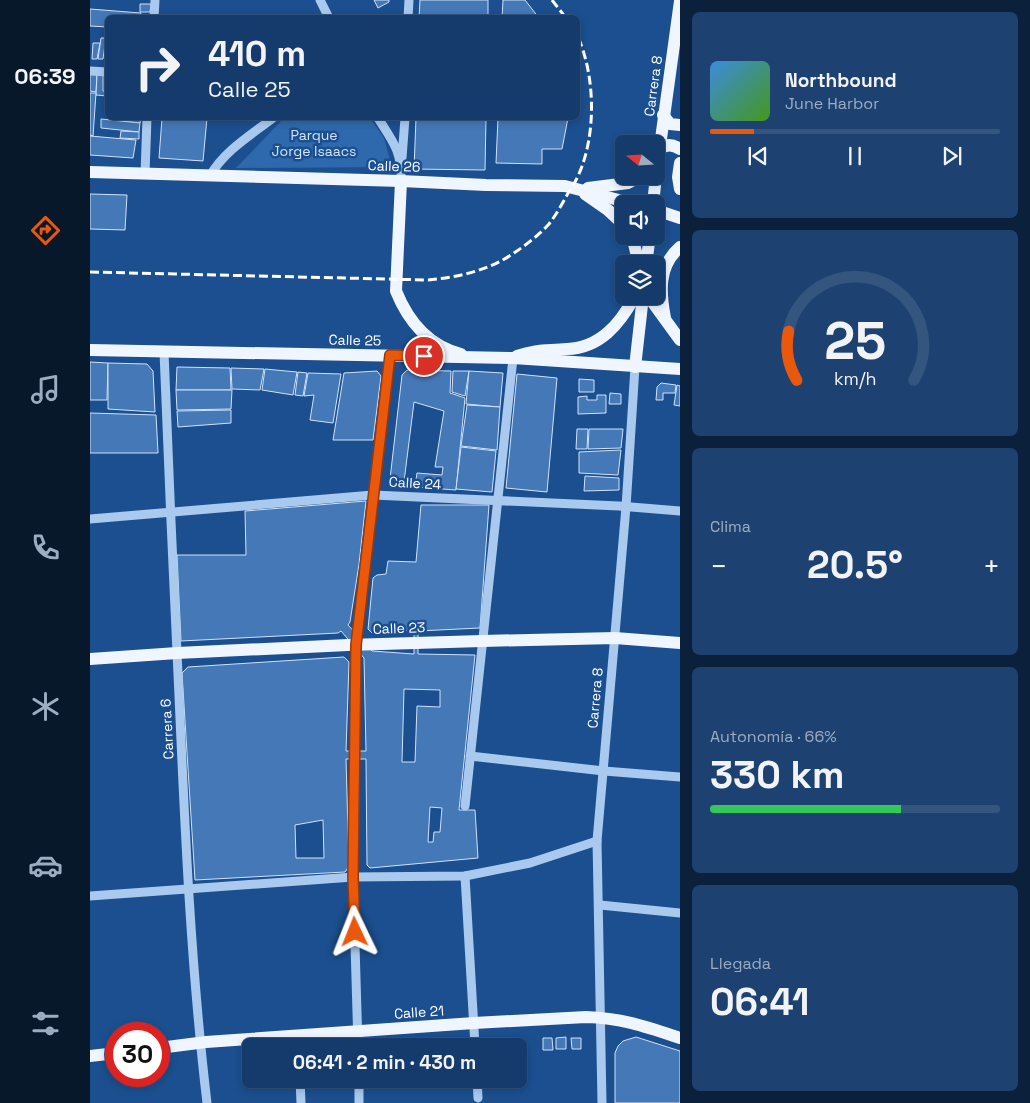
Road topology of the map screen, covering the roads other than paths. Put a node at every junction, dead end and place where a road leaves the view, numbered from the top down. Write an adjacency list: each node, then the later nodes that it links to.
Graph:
1 (156, 0): 5 (street)
2 (320, 0): 6 (street)
3 (409, 0): 7 (street)
4 (680, 1): 10 (main road, Carrera 8)
5 (154, 15)
6 (328, 15)
7 (408, 15)
8 (90, 70): 9 (street)
9 (105, 72)
10 (664, 115): 15 (main road); 16 (main road, Carrera 8)
11 (148, 120): 23 (street)
12 (269, 120): 19 (street)
13 (379, 120): 21 (street)
14 (405, 120): 21 (street)
15 (680, 125)
16 (661, 135)
17 (665, 146): 18 (main road)
18 (680, 150)
19 (224, 156): 24 (street); 25 (street)
20 (680, 163): 29 (main road)
21 (402, 164): 26 (street)
22 (90, 172): 23 (main road, Calle 26)
23 (145, 174): 24 (main road, Calle 26)
24 (210, 176): 25 (main road, Calle 26)
25 (231, 176): 26 (main road, Calle 26)
26 (401, 181): 28 (main road, Calle 26); 45 (main road)
27 (615, 184): 28 (main road)
28 (578, 188): 30 (main road, Calle 26); 32 (main road)
29 (680, 189)
30 (615, 199)
31 (665, 213): 33 (main road)
32 (615, 217)
33 (680, 218)
34 (680, 247): 35 (main road)
35 (665, 267)
36 (630, 305): 46 (main road)
37 (642, 305): 47 (main road, Carrera 8)
38 (655, 305): 40 (main road)
39 (663, 305): 40 (main road)
40 (665, 318): 41 (main road)
41 (680, 340)
42 (90, 350): 43 (main road, Calle 25)
43 (164, 352): 44 (main road, Calle 25); 53 (street, Carrera 6)
44 (390, 355): 45 (main road, Calle 25); 49 (street)
45 (476, 358): 46 (main road, Calle 25)
46 (512, 358): 47 (main road, Calle 25); 50 (street)
47 (635, 367): 48 (main road, Calle 25); 51 (street, Carrera 8)
48 (680, 369)
49 (373, 494): 50 (street, Calle 24); 53 (street, Calle 24); 58 (street)
50 (497, 500): 51 (street, Calle 24); 56 (street)
51 (626, 507): 52 (street, Calle 24); 55 (street, Carrera 8)
52 (680, 511)
53 (170, 512): 54 (street, Calle 24); 59 (street, Carrera 6)
54 (90, 519)
55 (615, 638): 56 (main road, Calle 23); 57 (main road, Calle 23); 62 (street, Carrera 8)
56 (482, 641): 58 (main road, Calle 23); 61 (street)
57 (680, 643)
58 (356, 645): 59 (main road, Calle 23); 67 (street)
59 (177, 653): 60 (main road, Calle 23); 68 (street, Carrera 6)
60 (90, 659)
61 (470, 756): 62 (street); 64 (street)
62 (604, 770): 63 (street); 65 (street, Carrera 8)
63 (680, 777)
64 (465, 806)
65 (597, 841): 66 (street); 70 (street, Carrera 8)
66 (465, 876): 67 (street); 73 (street)
67 (353, 877): 68 (street); 74 (street)
68 (187, 888): 69 (street); 80 (street, Carrera 6)
69 (90, 896)
70 (600, 905): 71 (street); 72 (street, Carrera 8)
71 (680, 913)
72 (601, 1017): 73 (main road, Calle 21); 78 (main road, Calle 21); 91 (street, Carrera 8)
73 (474, 1023): 74 (main road, Calle 21); 77 (street)
74 (358, 1032): 75 (main road, Calle 21); 76 (street)
75 (319, 1038)
76 (358, 1038)
77 (475, 1038)
78 (680, 1038)
79 (242, 1042): 80 (main road, Calle 21)
80 (200, 1043): 81 (main road, Calle 21); 88 (street, Carrera 6)
81 (170, 1047)
82 (105, 1054): 83 (main road)
83 (90, 1056)
84 (300, 1088): 89 (street)
85 (359, 1088): 90 (street)
86 (477, 1088): 87 (street)
87 (478, 1098)
88 (207, 1103)
89 (301, 1103)
90 (359, 1103)
91 (602, 1103)

